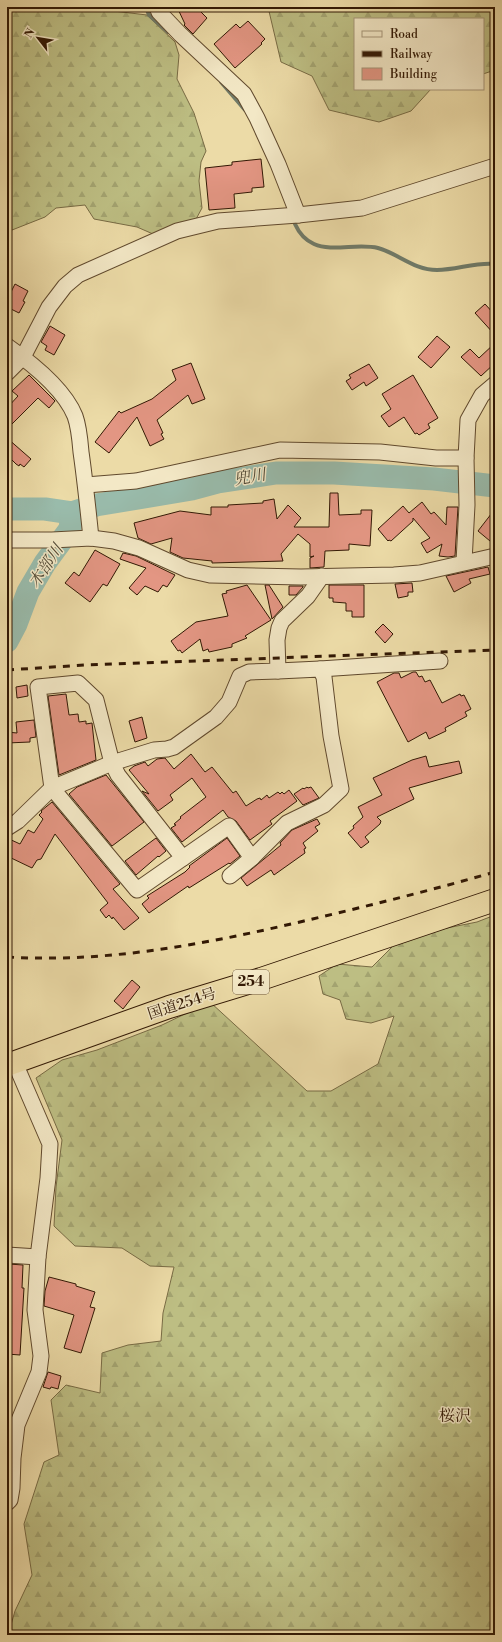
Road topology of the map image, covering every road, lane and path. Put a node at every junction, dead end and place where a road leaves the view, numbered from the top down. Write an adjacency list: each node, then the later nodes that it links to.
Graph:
1 (157, 7): 3 (street)
2 (495, 166): 3 (street)
3 (298, 215): 5 (street)
4 (7, 346): 5 (street)
5 (23, 357): 6 (street); 9 (street)
6 (7, 373)
7 (495, 384): 8 (street)
8 (466, 463): 9 (street); 13 (street)
9 (86, 488): 10 (street)
10 (91, 535): 11 (street); 14 (street)
11 (7, 540)
12 (495, 556): 13 (street)
13 (464, 562): 14 (street)
14 (322, 576): 17 (street)
15 (440, 661): 16 (street)
16 (320, 669): 17 (street); 22 (street)
17 (278, 671): 18 (street)
18 (112, 764): 19 (street); 19 (street); 21 (street)
19 (52, 788): 20 (street); 21 (street)
20 (7, 828)
21 (183, 858): 22 (street)
22 (252, 858): 23 (street)
23 (230, 876)
24 (495, 900): 25 (highway, 国道254号 / 254)
25 (11, 1064): 27 (street)
26 (7, 1255): 27 (street)
27 (38, 1257): 28 (street)
28 (7, 1503)

